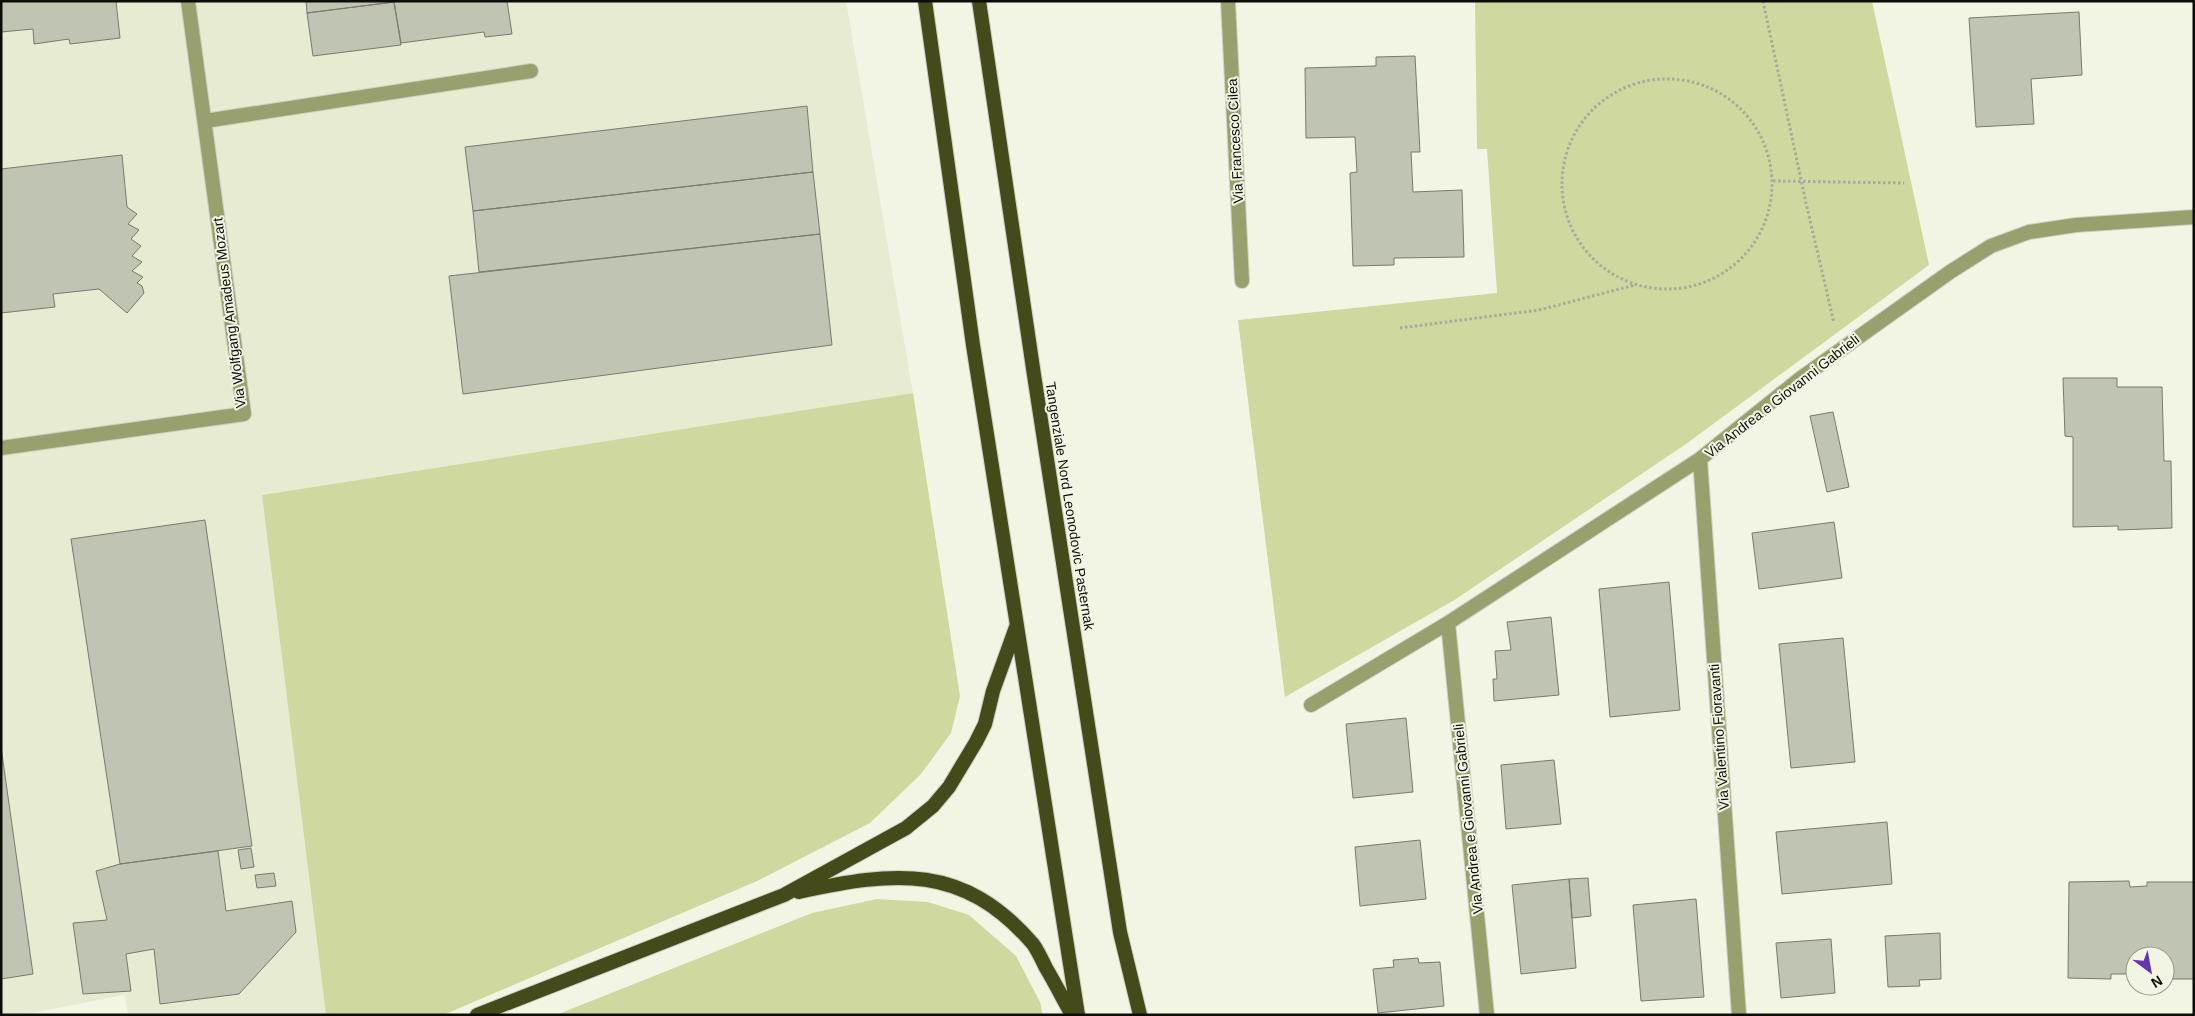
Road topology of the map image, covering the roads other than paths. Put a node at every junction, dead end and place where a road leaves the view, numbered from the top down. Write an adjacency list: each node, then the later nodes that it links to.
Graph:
1 (188, 1): 6 (street, Via Wolfgang Amadeus Mozart)
2 (925, 1): 12 (highway)
3 (979, 1): 18 (highway, Tangenziale Nord Leonodovic Pasternak)
4 (1228, 1): 8 (street, Via Francesco Cilea)
5 (531, 71): 6 (street)
6 (205, 121): 9 (street, Via Wolfgang Amadeus Mozart)
7 (2194, 218): 10 (street, Via Andrea e Giovanni Gabrieli)
8 (1242, 281)
9 (1, 448)
10 (1700, 459): 11 (street, Via Andrea e Giovanni Gabrieli); 20 (street, Via Valentino Fioravanti)
11 (1448, 623): 13 (street, Via Andrea e Giovanni Gabrieli); 19 (street, Via Andrea e Giovanni Gabrieli)
12 (1017, 626): 14 (highway); 17 (highway)
13 (1310, 705)
14 (784, 895): 15 (highway); 16 (highway)
15 (477, 1015)
16 (1072, 1015)
17 (1078, 1015)
18 (1140, 1015)
19 (1487, 1015)
20 (1739, 1015)

